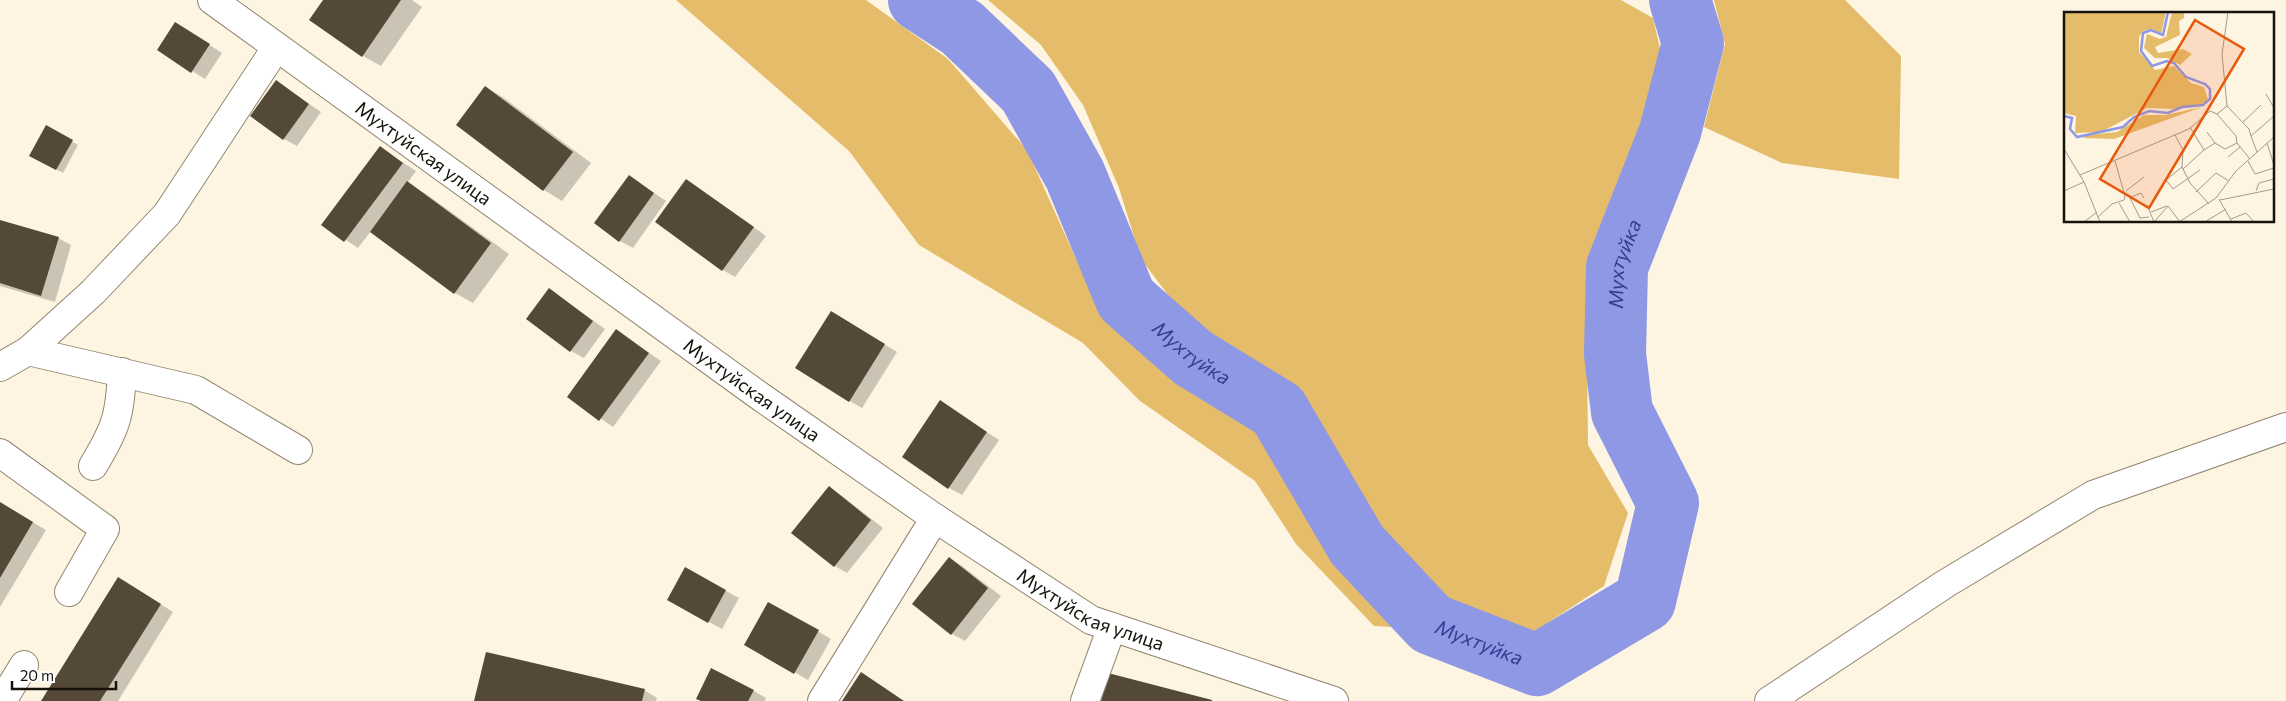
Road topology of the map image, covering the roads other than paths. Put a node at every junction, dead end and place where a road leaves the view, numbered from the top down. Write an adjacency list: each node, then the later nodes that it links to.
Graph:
1 (212, 0): 2 (street, Мухтуйская улица)
2 (276, 48): 3 (street); 10 (street, Мухтуйская улица)
3 (28, 351): 4 (street); 5 (street)
4 (0, 367)
5 (122, 372): 7 (street); 9 (street)
6 (2286, 427): 18 (street)
7 (298, 450)
8 (0, 453): 11 (street)
9 (93, 466)
10 (935, 518): 12 (street, Мухтуйская улица); 15 (street)
11 (69, 592)
12 (1112, 627): 16 (street); 17 (street, Мухтуйская улица)
13 (24, 665): 14 (street)
14 (2, 701)
15 (822, 701)
16 (1085, 701)
17 (1334, 701)
18 (1769, 701)

